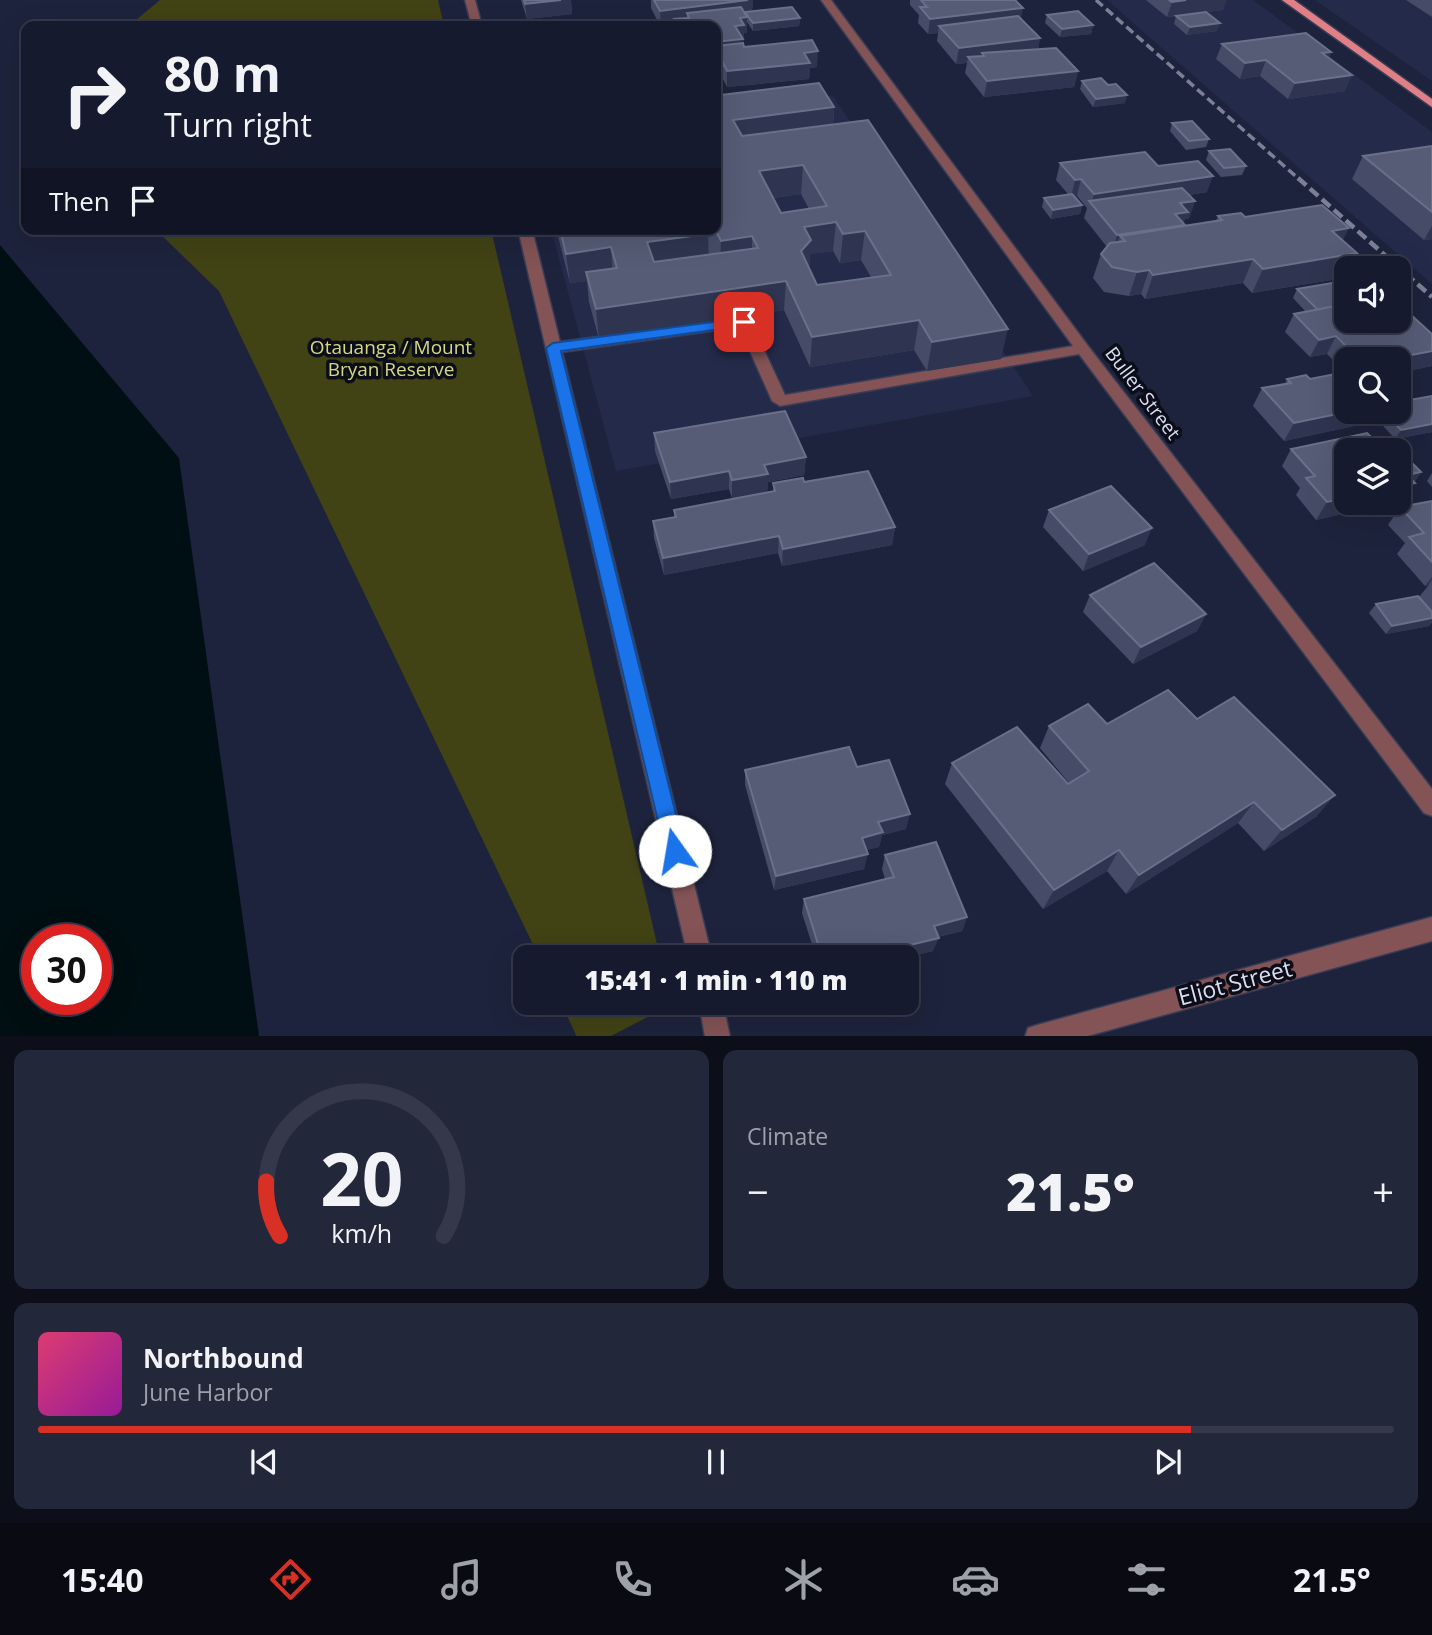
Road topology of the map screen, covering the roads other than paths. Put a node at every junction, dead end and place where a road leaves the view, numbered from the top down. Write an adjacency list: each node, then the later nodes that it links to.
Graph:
1 (470, 0): 4 (street)
2 (826, 0): 8 (street, Buller Street)
3 (1287, 0): 5 (main road)
4 (476, 21)
5 (1432, 104)
6 (526, 235): 7 (street)
7 (553, 348): 8 (street); 11 (street)
8 (1083, 349): 9 (street, Buller Street)
9 (1432, 806)
10 (1432, 929): 14 (street, Eliot Street)
11 (697, 945)
12 (713, 1015): 13 (street)
13 (718, 1036)
14 (1041, 1036)

